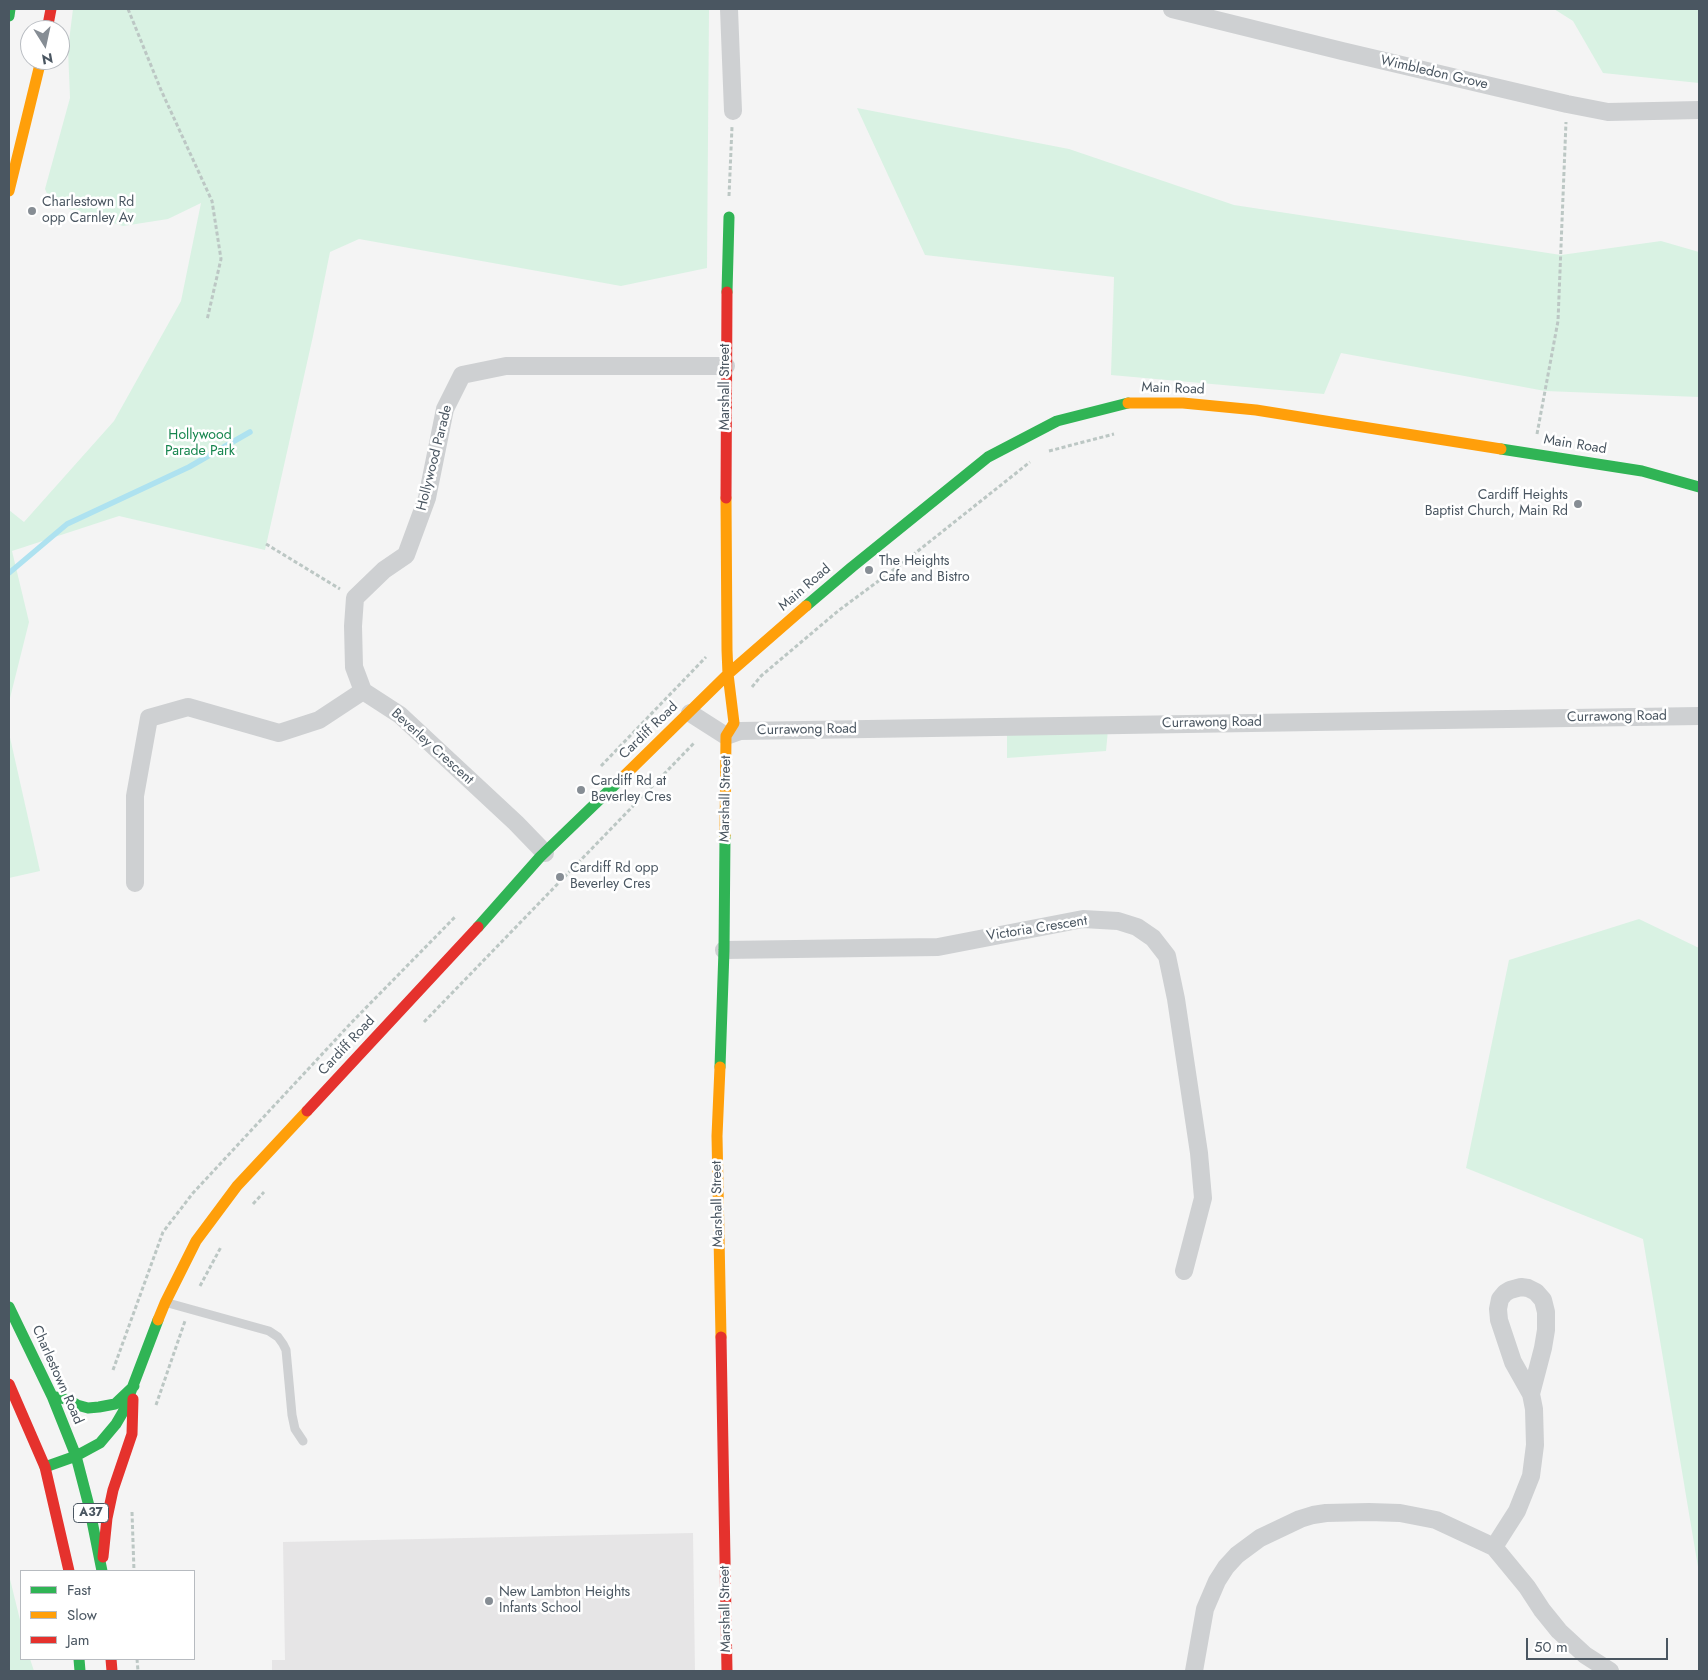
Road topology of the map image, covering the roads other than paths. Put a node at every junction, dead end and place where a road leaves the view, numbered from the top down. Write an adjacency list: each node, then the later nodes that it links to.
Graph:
1 (10, 9): 4 (main road)
2 (730, 9): 7 (street)
3 (1172, 9): 6 (street, Wimbledon Grove)
4 (9, 16)
5 (39, 70): 8 (main road)
6 (1699, 110)
7 (732, 111)
8 (9, 191)
9 (729, 217): 10 (main road, Marshall Street)
10 (726, 366): 12 (main road, Marshall Street); 13 (street, Hollywood Parade)
11 (1699, 487): 12 (main road, Main Road)
12 (728, 674): 14 (main road, Cardiff Road); 16 (main road, Marshall Street)
13 (363, 691): 17 (street, Beverley Crescent); 18 (street)
14 (690, 713): 16 (street, Marshall Street); 17 (main road, Cardiff Road)
15 (1699, 716): 16 (street, Currawong Road)
16 (726, 736): 19 (main road, Marshall Street)
17 (545, 853): 21 (main road, Cardiff Road)
18 (135, 882)
19 (724, 950): 20 (street, Victoria Crescent); 34 (main road, Marshall Street)
20 (1184, 1271)
21 (165, 1303): 24 (main road, Cardiff Road); 27 (lane)
22 (9, 1307): 26 (main road, Charlestown Road / A37)
23 (9, 1384): 29 (main road, A37)
24 (134, 1386): 26 (main road); 28 (main road, Cardiff Road); 32 (main road)
25 (1531, 1394): 25 (street); 30 (street)
26 (52, 1396): 28 (main road, Charlestown Road / A37)
27 (303, 1441)
28 (76, 1456): 29 (main road, Cardiff Road); 33 (main road, A37)
29 (45, 1467): 31 (main road, A37)
30 (1494, 1548): 35 (street); 36 (street)
31 (69, 1570)
32 (102, 1570)
33 (102, 1570)
34 (727, 1671)
35 (1194, 1671)
36 (1610, 1671)

